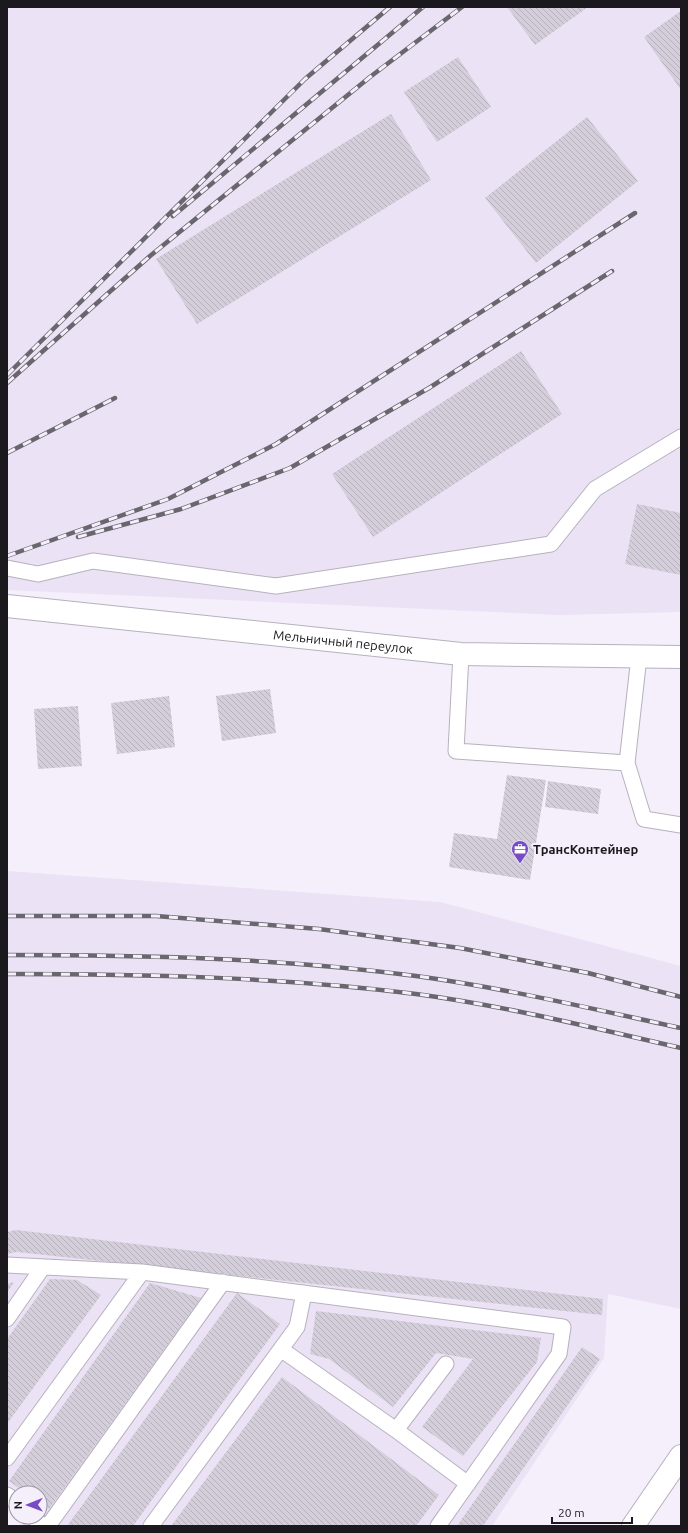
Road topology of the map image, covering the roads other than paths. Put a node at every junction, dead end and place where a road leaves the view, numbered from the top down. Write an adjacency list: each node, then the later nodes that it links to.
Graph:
1 (681, 437): 2 (lane)
2 (7, 568)
3 (7, 606): 4 (street, Мельничный переулок)
4 (461, 654): 5 (street, Мельничный переулок); 7 (lane)
5 (639, 657): 6 (street, Мельничный переулок); 7 (lane)
6 (681, 657)
7 (627, 763): 8 (lane)
8 (681, 825)
9 (7, 1265): 10 (lane)
10 (43, 1267): 11 (lane); 14 (lane)
11 (142, 1272): 12 (lane); 18 (lane)
12 (224, 1282): 13 (lane); 21 (lane)
13 (304, 1293): 15 (lane); 20 (lane)
14 (7, 1319)
15 (282, 1350): 17 (lane); 22 (lane)
16 (446, 1364): 17 (lane)
17 (396, 1430): 20 (lane)
18 (8, 1455)
19 (681, 1456): 24 (street)
20 (468, 1484): 23 (lane)
21 (48, 1526)
22 (151, 1526)
23 (438, 1526)
24 (633, 1526)

